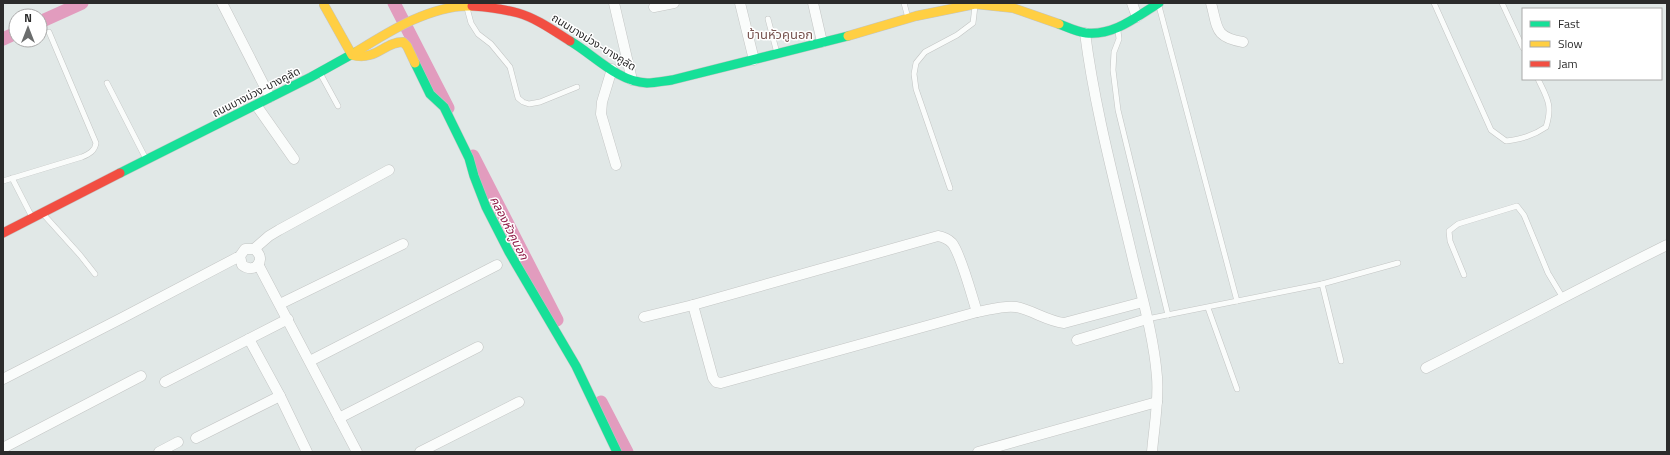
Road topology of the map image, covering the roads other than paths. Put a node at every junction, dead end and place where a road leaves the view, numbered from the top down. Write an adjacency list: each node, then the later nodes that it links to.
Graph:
1 (222, 3): 36 (street)
2 (614, 3): 32 (street)
3 (674, 3): 17 (street)
4 (740, 3): 29 (street)
5 (813, 3): 24 (street)
6 (904, 3): 19 (lane)
7 (1132, 3): 18 (street)
8 (1159, 3): 18 (street, ถนนบางม่วง-บางคูลัด); 60 (lane)
9 (1211, 3): 25 (street)
10 (1434, 3): 33 (lane)
11 (1502, 3): 26 (lane)
12 (975, 4): 13 (street, ถนนบางม่วง-บางคูลัด); 19 (street, ถนนบางม่วง-บางคูลัด); 45 (lane)
13 (991, 4): 23 (street, ถนนบางม่วง-บางคูลัด)
14 (324, 5): 28 (street)
15 (489, 5): 16 (street, ถนนบางม่วง-บางคูลัด); 30 (street, ถนนบางม่วง-บางคูลัด)
16 (467, 6): 28 (street, ถนนบางม่วง-บางคูลัด); 35 (lane)
17 (654, 7)
18 (1137, 17): 21 (street, ถนนบางม่วง-บางคูลัด)
19 (908, 18): 24 (street, ถนนบางม่วง-บางคูลัด)
20 (768, 19): 27 (lane)
21 (1117, 29): 23 (street, ถนนบางม่วง-บางคูลัด); 66 (lane)
22 (49, 32): 43 (lane)
23 (1085, 33): 61 (street)
24 (822, 42): 27 (street, ถนนบางม่วง-บางคูลัด)
25 (1243, 42)
26 (1522, 46)
27 (777, 54): 29 (street, ถนนบางม่วง-บางคูลัด)
28 (352, 55): 31 (street, ถนนบางม่วง-บางคูลัด); 91 (street)
29 (754, 60): 32 (street, ถนนบางม่วง-บางคูลัด)
30 (612, 69): 32 (street, ถนนบางม่วง-บางคูลัด); 41 (street)
31 (320, 72): 36 (street, ถนนบางม่วง-บางคูลัด); 38 (lane)
32 (632, 80)
33 (1538, 80)
34 (107, 83): 40 (lane)
35 (577, 87)
36 (270, 97): 37 (street, ถนนบางม่วง-บางคูลัด)
37 (256, 105): 39 (street); 40 (street, ถนนบางม่วง-บางคูลัด)
38 (338, 106)
39 (294, 159)
40 (147, 160): 46 (street, ถนนบางม่วง-บางคูลัด)
41 (616, 165)
42 (389, 170): 51 (street)
43 (12, 178): 44 (lane); 47 (lane)
44 (3, 181)
45 (950, 188)
46 (42, 212): 47 (street, ถนนบางม่วง-บางคูลัด); 56 (lane)
47 (32, 218): 48 (street, ถนนบางม่วง-บางคูลัด)
48 (3, 233)
49 (403, 244): 62 (street)
50 (1667, 245): 59 (street)
51 (254, 249): 52 (street); 54 (street)
52 (240, 256): 54 (street); 77 (street)
53 (1398, 263): 58 (lane)
54 (258, 264): 62 (street)
55 (497, 265): 73 (street)
56 (95, 274)
57 (1464, 275): 59 (lane)
58 (1322, 284): 60 (lane); 74 (lane)
59 (1563, 298): 75 (street)
60 (1237, 301): 64 (lane)
61 (1143, 302): 65 (street); 69 (street)
62 (280, 304): 68 (street)
63 (693, 305): 65 (street); 65 (street); 67 (street)
64 (1208, 308): 66 (lane); 79 (lane)
65 (978, 312)
66 (1168, 315): 69 (lane)
67 (644, 317)
68 (288, 319): 70 (street); 73 (street)
69 (1147, 319): 71 (street); 82 (street)
70 (249, 339): 78 (street); 80 (street)
71 (1077, 340)
72 (478, 347): 83 (street)
73 (310, 361): 83 (street)
74 (1341, 361)
75 (1426, 368)
76 (142, 376): 86 (street)
77 (3, 378)
78 (165, 382)
79 (1237, 389)
80 (280, 396): 84 (street); 88 (street)
81 (519, 402): 90 (street)
82 (1157, 402): 92 (street); 93 (street)
83 (339, 418): 89 (street)
84 (196, 438)
85 (178, 442): 87 (street)
86 (3, 448)
87 (159, 452)
88 (306, 452)
89 (356, 452)
90 (420, 452)
91 (617, 452)
92 (978, 452)
93 (1152, 452)

